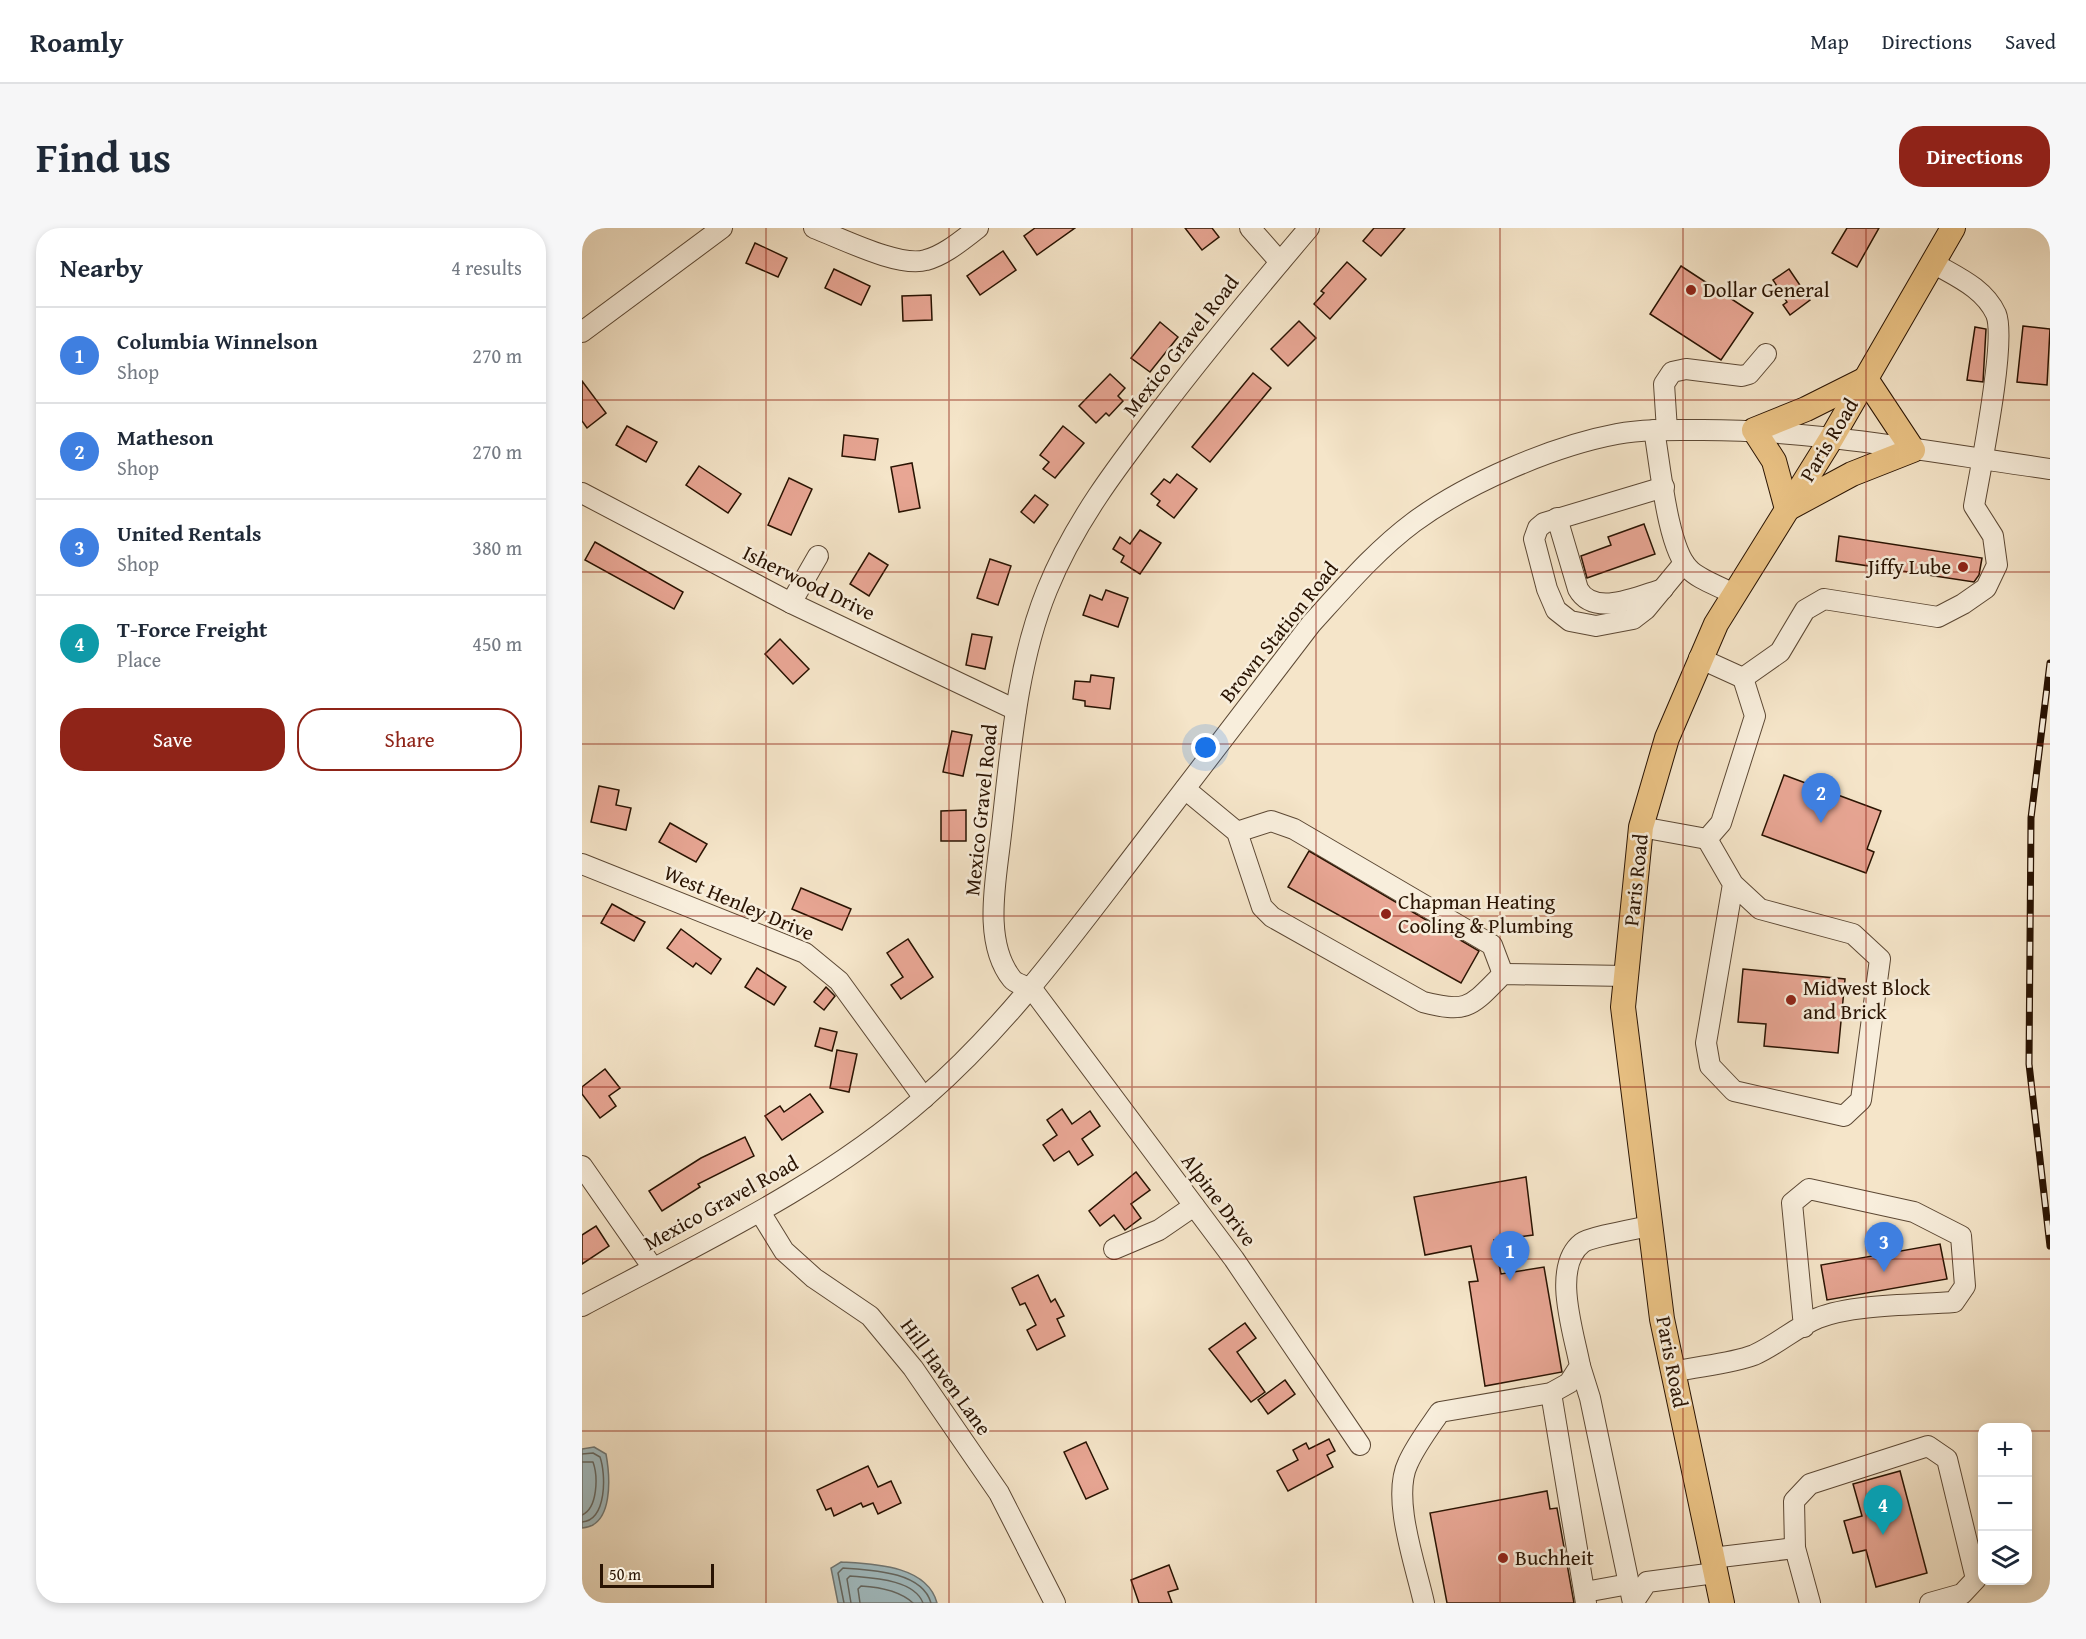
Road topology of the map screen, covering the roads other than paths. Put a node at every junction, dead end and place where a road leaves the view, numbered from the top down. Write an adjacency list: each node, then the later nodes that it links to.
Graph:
1 (722, 228): 9 (street)
2 (814, 228): 3 (street)
3 (978, 228)
4 (1250, 228): 7 (street)
5 (1309, 228): 7 (street, Mexico Gravel Road)
6 (1953, 228): 8 (main road, Paris Road)
7 (1280, 262): 29 (street, Mexico Gravel Road)
8 (1933, 263): 11 (main road, Paris Road); 16 (street)
9 (582, 332)
10 (1766, 354): 12 (street)
11 (1866, 379): 13 (main road); 14 (main road, Paris Road); 15 (main road)
12 (1661, 430): 13 (street, Brown Station Road); 18 (street); 30 (street, Brown Station Road)
13 (1754, 430): 14 (street, Brown Station Road); 20 (main road)
14 (1831, 439): 15 (street, Brown Station Road); 20 (main road, Paris Road)
15 (1913, 450): 16 (street, Brown Station Road); 20 (main road)
16 (1983, 459): 17 (street, Brown Station Road); 28 (street)
17 (2050, 469)
18 (1664, 487): 21 (street); 23 (street)
19 (582, 493): 26 (street, Isherwood Drive)
20 (1787, 509): 25 (main road, Paris Road)
21 (1557, 518): 24 (street); 24 (street)
22 (818, 556): 26 (street)
23 (1684, 563): 24 (street); 25 (street)
24 (1663, 589)
25 (1733, 594): 27 (main road, Paris Road)
26 (791, 603): 29 (street, Isherwood Drive)
27 (1700, 658): 28 (street); 31 (main road, Paris Road)
28 (1743, 678): 33 (street)
29 (1016, 710): 38 (street, Mexico Gravel Road)
30 (1185, 789): 32 (street); 38 (street, Brown Station Road)
31 (1641, 827): 33 (street); 37 (main road, Paris Road)
32 (1237, 832): 36 (street); 36 (street)
33 (1707, 839): 35 (street)
34 (582, 864): 39 (street, West Henley Drive)
35 (1733, 884): 35 (street)
36 (1503, 974): 37 (street)
37 (1626, 976): 43 (main road, Paris Road)
38 (1032, 989): 39 (street, Mexico Gravel Road); 41 (street, Alpine Drive)
39 (924, 1098): 42 (street, Mexico Gravel Road)
40 (582, 1166): 45 (street)
41 (1194, 1206): 44 (street); 51 (street, Alpine Drive)
42 (760, 1212): 45 (street, Mexico Gravel Road); 56 (street, Hill Haven Lane)
43 (1649, 1226): 48 (street); 49 (main road, Paris Road)
44 (1114, 1250)
45 (653, 1268): 46 (street, Mexico Gravel Road)
46 (582, 1306)
47 (1804, 1327): 47 (street); 49 (street)
48 (1581, 1366): 50 (street); 54 (street)
49 (1673, 1372): 53 (main road, Paris Road)
50 (1551, 1393): 55 (street); 57 (street)
51 (1360, 1445)
52 (1795, 1548): 53 (street); 59 (street); 60 (street)
53 (1714, 1565): 54 (street); 58 (main road, Paris Road)
54 (1632, 1597): 55 (street)
55 (1586, 1598)
56 (1055, 1603)
57 (1424, 1603)
58 (1722, 1603)
59 (1810, 1603)
60 (1930, 1603)

